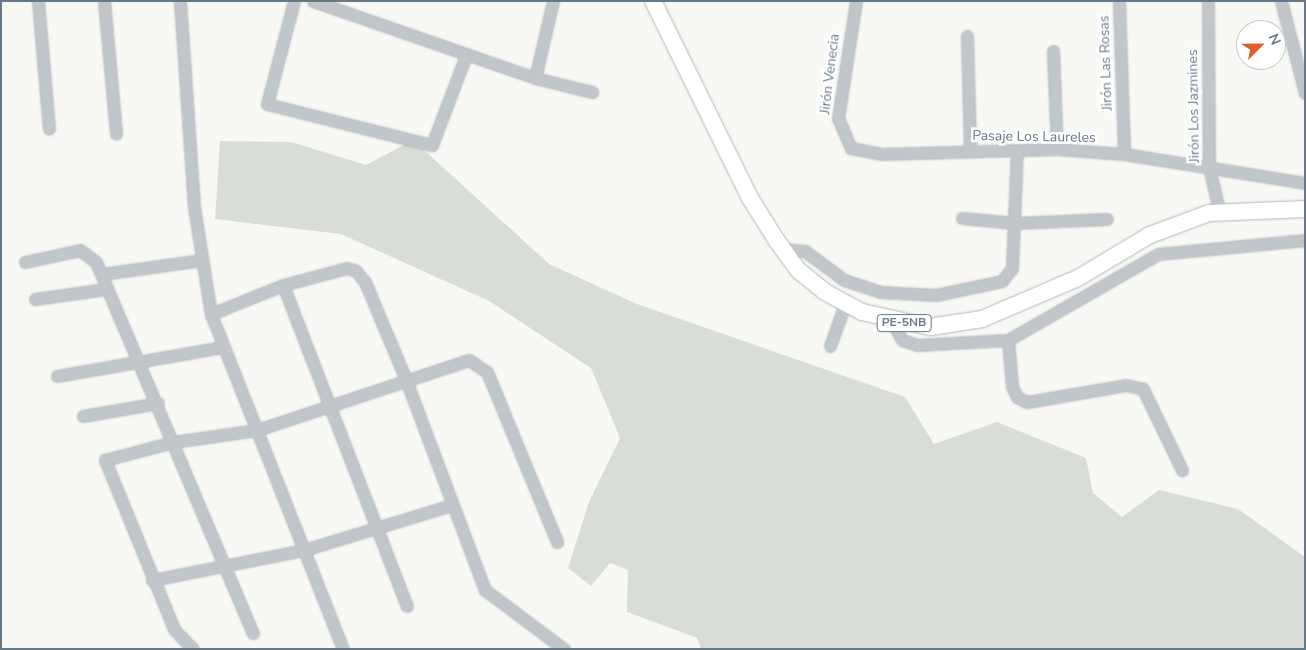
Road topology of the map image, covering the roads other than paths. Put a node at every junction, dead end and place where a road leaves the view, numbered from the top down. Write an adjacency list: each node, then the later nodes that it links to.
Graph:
1 (38, 1): 18 (street)
2 (104, 1): 19 (street)
3 (180, 1): 34 (street)
4 (294, 1): 14 (street)
5 (313, 1): 14 (street)
6 (553, 1): 15 (street)
7 (653, 1): 33 (highway, PE-5NB)
8 (856, 1): 20 (street, Jirón Venecia)
9 (1119, 1): 24 (street, Jirón Las Rosas)
10 (1208, 1): 25 (street, Jirón Los Jazmines)
11 (1281, 1): 17 (street)
12 (968, 36): 22 (street)
13 (1053, 51): 21 (street)
14 (466, 54): 15 (street)
15 (534, 78): 16 (street)
16 (592, 92)
17 (1305, 93)
18 (49, 129)
19 (116, 133)
20 (851, 148): 22 (street, Pasaje Los Laureles)
21 (1057, 150): 23 (street, Pasaje Los Laureles); 24 (street, Pasaje Los Laureles)
22 (970, 151): 23 (street, Pasaje Los Laureles)
23 (1017, 151): 31 (street)
24 (1124, 154): 25 (street, Pasaje Los Laureles)
25 (1209, 167): 26 (street, Pasaje Los Laureles); 28 (street, Jirón Los Jazmines)
26 (1305, 183)
27 (1305, 209): 28 (highway, PE-5NB)
28 (1219, 210): 42 (highway, PE-5NB)
29 (962, 218): 31 (street)
30 (1107, 219): 31 (street)
31 (1015, 223): 33 (street)
32 (1305, 240): 43 (street)
33 (783, 249): 40 (highway, PE-5NB)
34 (202, 260): 36 (street); 41 (street)
35 (25, 262): 36 (street)
36 (102, 274): 38 (street)
37 (283, 285): 41 (street); 48 (street); 50 (street)
38 (106, 289): 39 (street); 46 (street)
39 (35, 299)
40 (845, 304): 42 (highway, PE-5NB); 44 (street)
41 (211, 314): 45 (street)
42 (891, 320): 43 (street)
43 (1008, 340): 54 (street)
44 (830, 346)
45 (224, 347): 46 (street); 52 (street)
46 (141, 360): 47 (street); 49 (street)
47 (57, 376)
48 (406, 380): 50 (street); 55 (street); 57 (street)
49 (158, 403): 51 (street); 53 (street)
50 (330, 408): 52 (street); 56 (street)
51 (83, 416)
52 (257, 430): 53 (street); 58 (street)
53 (173, 442): 59 (street); 60 (street)
54 (1182, 470)
55 (452, 505): 56 (street); 65 (street)
56 (380, 529): 58 (street); 61 (street)
57 (557, 542)
58 (304, 550): 59 (street); 64 (street)
59 (225, 562): 60 (street); 62 (street)
60 (152, 580): 63 (street)
61 (406, 606)
62 (253, 633)
63 (193, 649)
64 (343, 649)
65 (564, 649)

